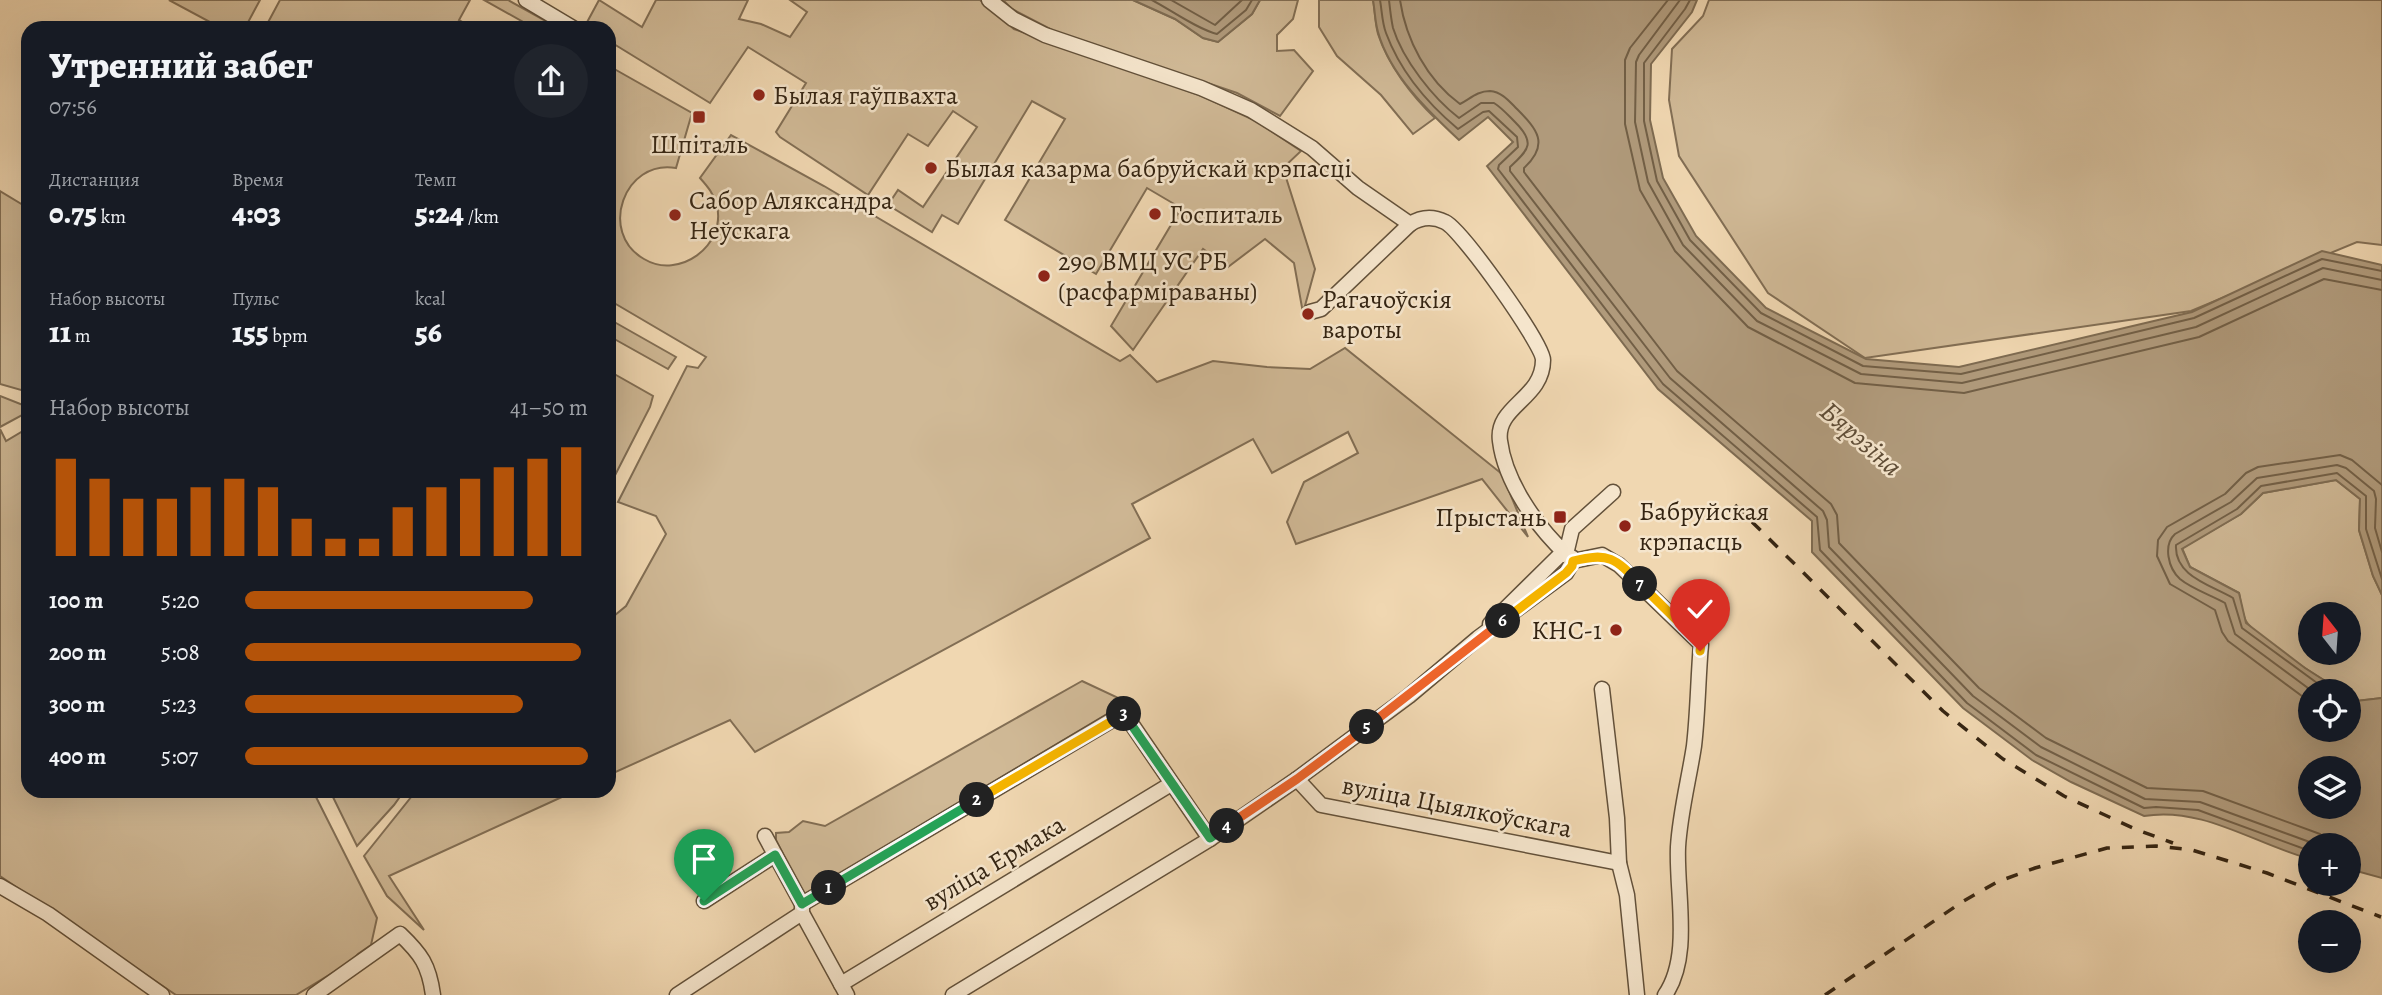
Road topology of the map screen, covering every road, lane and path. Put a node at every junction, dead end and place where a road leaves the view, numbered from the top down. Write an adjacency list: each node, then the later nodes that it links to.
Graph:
1 (526, 0): 3 (street)
2 (989, 0): 4 (street)
3 (561, 21)
4 (1410, 224): 5 (street); 7 (street)
5 (1310, 312)
6 (1614, 492): 7 (street)
7 (1570, 557): 9 (street); 25 (street)
8 (1602, 689): 14 (street)
9 (1297, 779): 12 (street); 14 (street, вуліца Цыялкоўскага)
10 (1171, 784): 12 (street); 17 (street); 18 (street, вуліца Ермака)
11 (765, 836): 13 (street)
12 (1210, 838): 23 (street)
13 (775, 855): 16 (street); 17 (street)
14 (1619, 863): 24 (street)
15 (0, 886): 19 (street)
16 (704, 901)
17 (802, 909): 18 (street); 22 (street)
18 (844, 990)
19 (162, 995)
20 (314, 995): 21 (street)
21 (433, 995)
22 (677, 995)
23 (953, 995)
24 (1637, 995)
25 (1665, 995)

